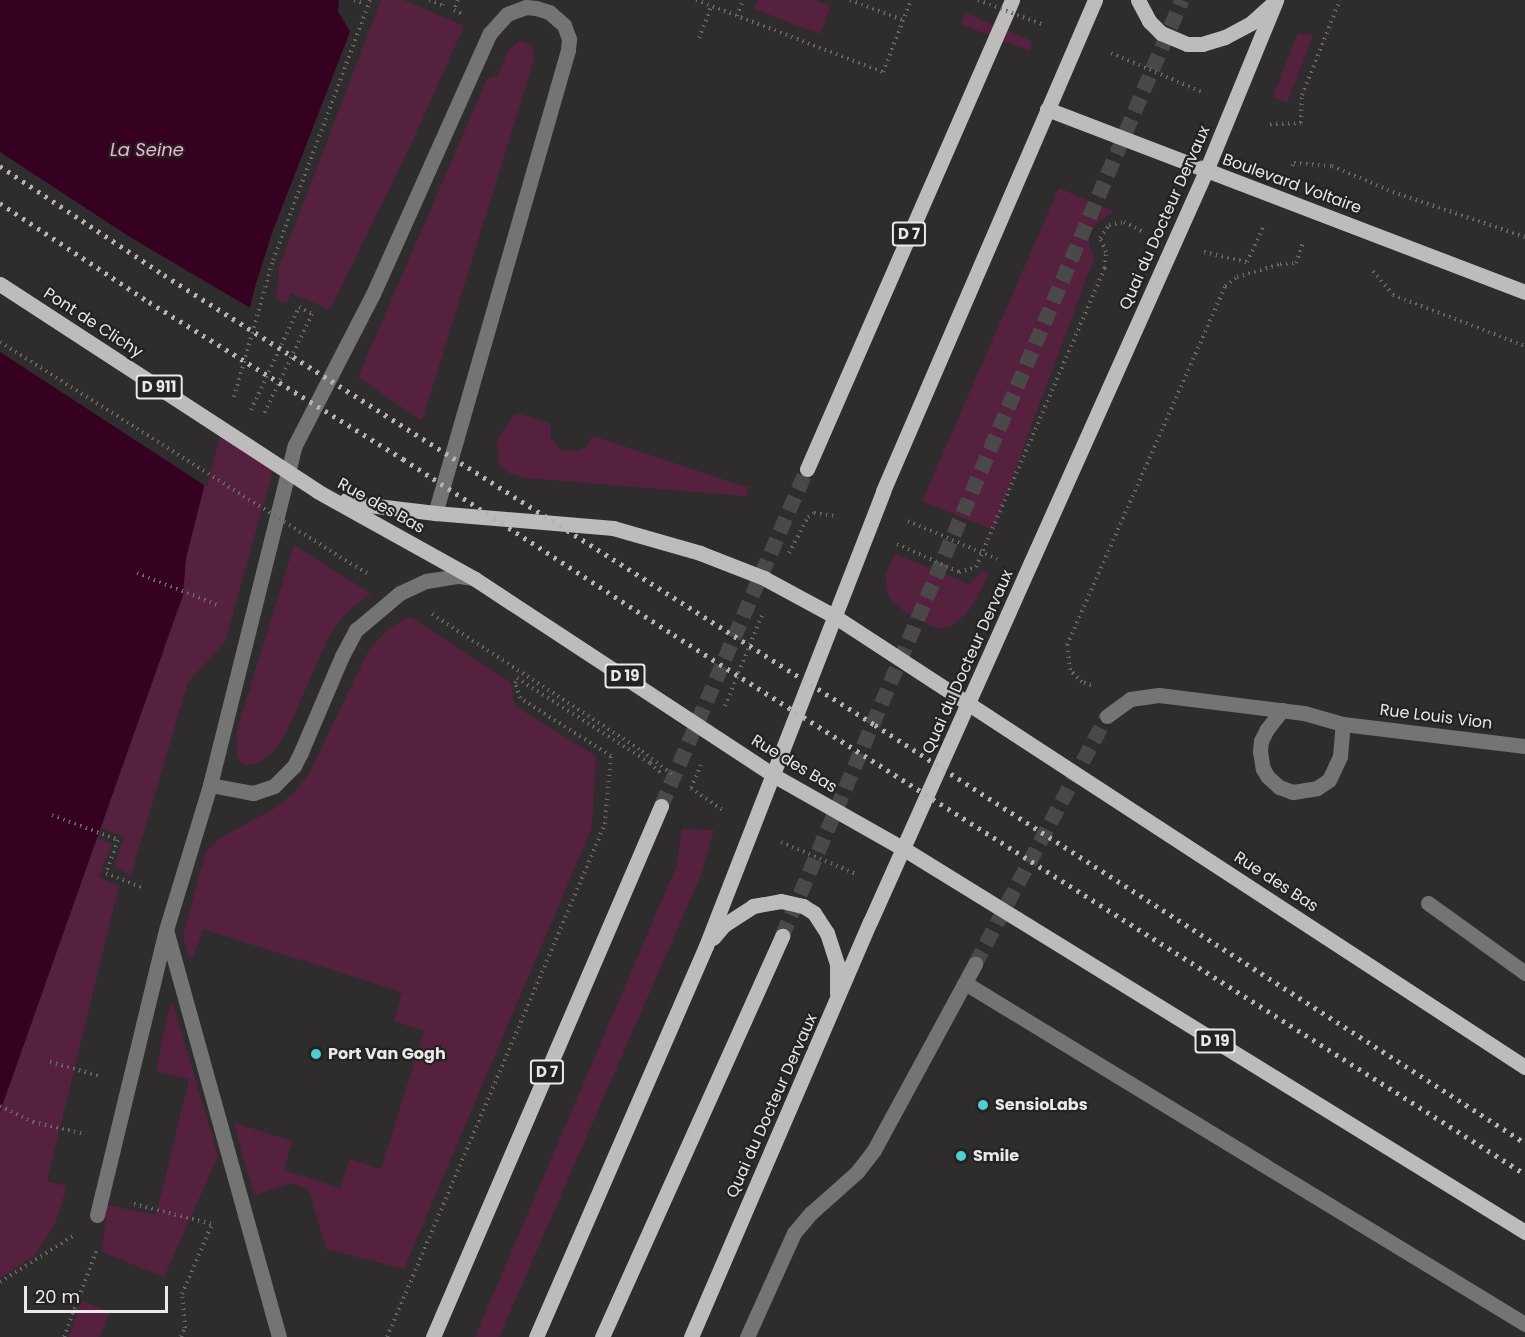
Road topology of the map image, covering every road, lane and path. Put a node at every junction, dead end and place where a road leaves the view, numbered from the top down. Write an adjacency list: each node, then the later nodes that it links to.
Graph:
1 (354, 0): 16 (path)
2 (370, 0): 37 (path)
3 (429, 0): 4 (path)
4 (444, 0)
5 (458, 0): 18 (path)
6 (696, 0): 17 (path)
7 (743, 0): 19 (path)
8 (850, 0): 20 (path)
9 (911, 0): 20 (path)
10 (978, 0): 21 (path, bridge)
11 (1012, 0): 40 (main road, D 7)
12 (1095, 0): 25 (main road)
13 (1138, 0): 15 (main road)
14 (1340, 0): 26 (path)
15 (1275, 1): 27 (main road, Quai du Docteur Dervaux)
16 (362, 3)
17 (711, 6): 19 (path); 22 (path)
18 (468, 16)
19 (737, 16): 20 (path)
20 (903, 20)
21 (1044, 25)
22 (699, 38)
23 (1111, 53): 24 (path)
24 (1205, 93)
25 (1047, 109): 27 (main road, Boulevard Voltaire); 42 (main road)
26 (1270, 124)
27 (1206, 171): 28 (main road, Boulevard Voltaire); 32 (main road, Quai du Docteur Dervaux)
28 (1273, 196): 29 (main road, Boulevard Voltaire); 31 (path); 32 (path)
29 (1316, 211): 30 (main road, Boulevard Voltaire); 56 (path)
30 (1355, 226): 34 (main road, Boulevard Voltaire); 36 (path)
31 (1525, 237)
32 (1173, 247): 46 (path); 50 (main road, Quai du Docteur Dervaux)
33 (0, 284): 41 (main road, Pont de Clichy / D 911, bridge)
34 (1525, 292)
35 (0, 342): 47 (path, bridge)
36 (1525, 346)
37 (231, 406)
38 (249, 416): 39 (path)
39 (295, 445): 43 (street); 53 (street)
40 (807, 469)
41 (317, 491): 43 (main road, Rue des Bas); 49 (main road, Rue des Bas / D 19)
42 (876, 508): 44 (main road); 46 (path)
43 (435, 513): 52 (main road, Rue des Bas)
44 (867, 532): 45 (path); 46 (path); 52 (main road)
45 (796, 536)
46 (983, 554): 50 (path)
47 (340, 557)
48 (138, 573): 53 (path)
49 (475, 579): 51 (street); 63 (main road, Rue des Bas / D 19)
50 (1025, 579): 57 (main road, Quai du Docteur Dervaux)
51 (400, 594): 65 (path); 67 (street)
52 (834, 616): 57 (main road, Rue des Bas); 63 (main road)
53 (251, 618): 67 (street)
54 (756, 628): 55 (path)
55 (734, 685)
56 (1130, 699): 58 (street, Rue Louis Vion); 59 (street, Rue Louis Vion)
57 (969, 703): 72 (main road, Quai du Docteur Dervaux); 84 (main road, Rue des Bas)
58 (1282, 710): 60 (street, Rue Louis Vion); 60 (street)
59 (1107, 716)
60 (1343, 724): 61 (street, Rue Louis Vion)
61 (1525, 746)
62 (696, 775): 68 (path)
63 (773, 775): 71 (main road); 72 (main road, Rue des Bas / D 19)
64 (665, 777): 98 (path)
65 (676, 777)
66 (682, 782): 68 (path)
67 (210, 785): 76 (street)
68 (691, 788): 71 (path)
69 (661, 806): 99 (main road, D 7)
70 (52, 815): 73 (path)
71 (752, 830): 74 (path); 78 (main road)
72 (904, 849): 74 (main road, Quai du Docteur Dervaux); 92 (main road, Rue des Bas / D 19)
73 (110, 875)
74 (889, 882): 82 (main road, Quai du Docteur Dervaux)
75 (1428, 903): 80 (street)
76 (166, 930): 85 (street); 88 (street)
77 (782, 936): 101 (main road)
78 (706, 946): 82 (main road); 100 (main road)
79 (975, 964): 81 (street)
80 (1525, 973)
81 (965, 983): 94 (street); 103 (street)
82 (837, 1002): 102 (main road, Quai du Docteur Dervaux)
83 (50, 1062): 85 (path)
84 (1525, 1067)
85 (129, 1084): 87 (street)
86 (0, 1106): 87 (path)
87 (115, 1141): 89 (street)
88 (235, 1172): 91 (path); 97 (street)
89 (101, 1195): 90 (street); 91 (path)
90 (97, 1218): 93 (path); 95 (path)
91 (212, 1224): 96 (path)
92 (1525, 1232)
93 (0, 1282)
94 (1525, 1324)
95 (64, 1337)
96 (181, 1337)
97 (279, 1337)
98 (387, 1337)
99 (433, 1337)
100 (536, 1337)
101 (602, 1337)
102 (691, 1337)
103 (747, 1337)

